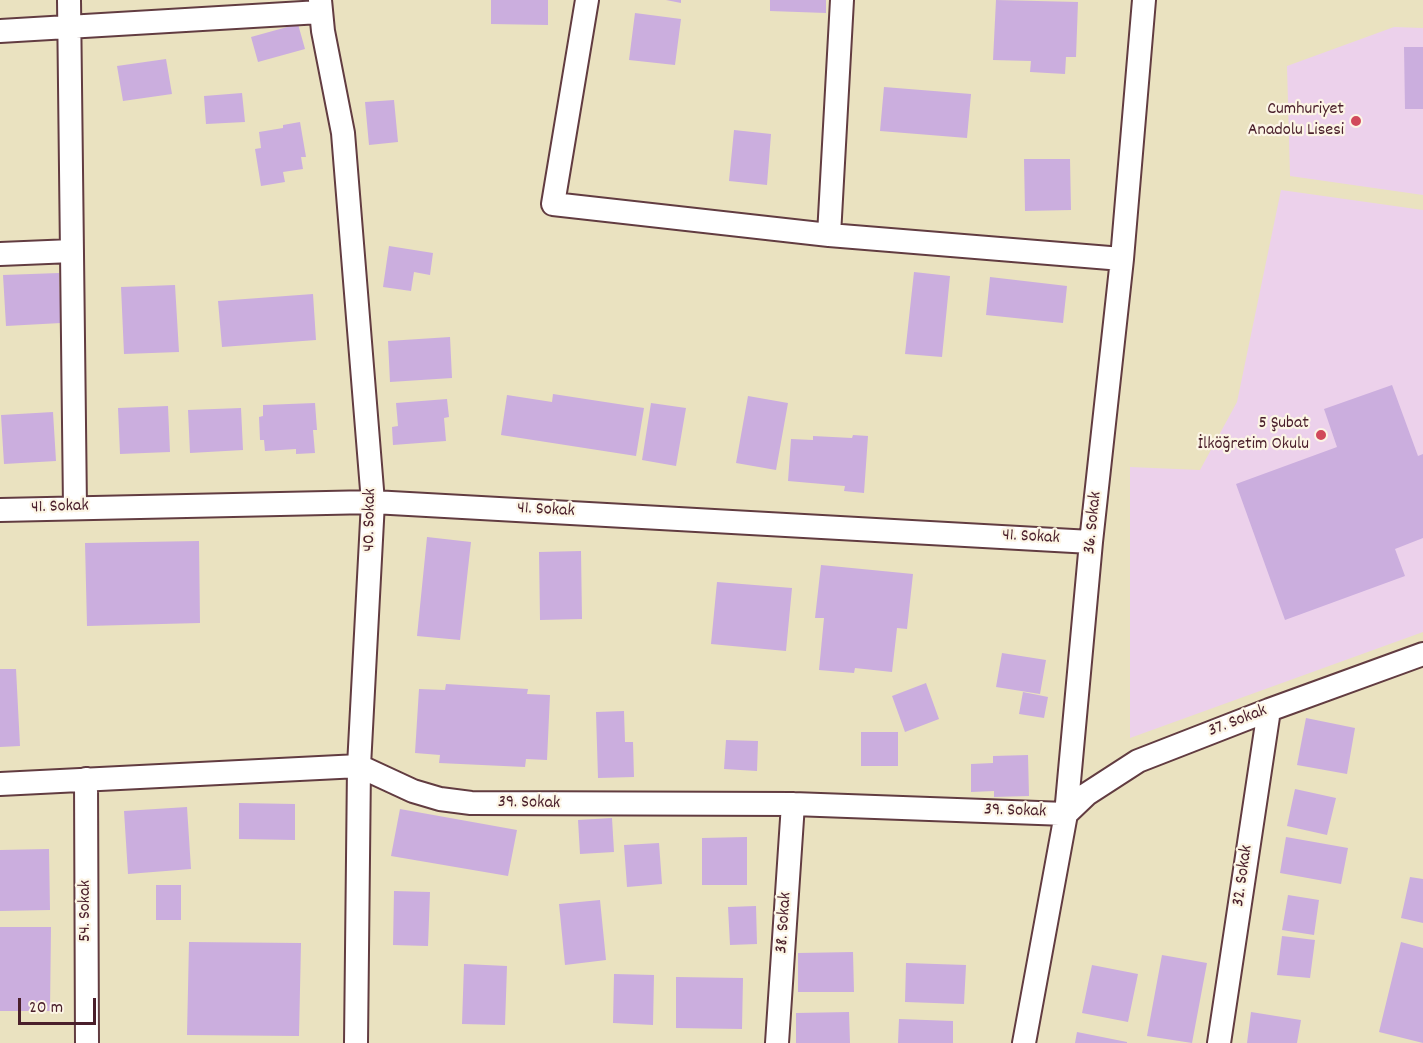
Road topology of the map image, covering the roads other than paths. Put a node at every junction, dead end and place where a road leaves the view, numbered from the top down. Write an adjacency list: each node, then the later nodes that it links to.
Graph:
1 (69, 0): 6 (street)
2 (587, 0): 8 (street)
3 (842, 0): 8 (street)
4 (1144, 0): 11 (street, 36. Sokak)
5 (320, 6): 6 (street); 12 (street, 40. Sokak)
6 (69, 27): 7 (street); 9 (street)
7 (0, 31)
8 (829, 236): 11 (street)
9 (72, 251): 10 (street); 13 (street)
10 (0, 254)
11 (1122, 259): 15 (street, 36. Sokak)
12 (374, 502): 13 (street, 41. Sokak); 15 (street, 41. Sokak); 18 (street, 40. Sokak)
13 (75, 507): 14 (street, 41. Sokak)
14 (0, 510)
15 (1091, 542): 22 (street, 36. Sokak)
16 (1423, 654): 17 (street, 37. Sokak)
17 (1269, 710): 22 (street, 37. Sokak); 27 (street, 32. Sokak)
18 (359, 765): 19 (street, 39. Sokak); 21 (street, 39. Sokak); 24 (street, 40. Sokak)
19 (86, 779): 20 (street, 39. Sokak); 23 (street, 54. Sokak)
20 (0, 784)
21 (793, 804): 22 (street, 39. Sokak); 25 (street, 38. Sokak)
22 (1066, 813): 26 (street, 36. Sokak)
23 (87, 1043)
24 (356, 1043)
25 (777, 1043)
26 (1024, 1043)
27 (1219, 1043)

